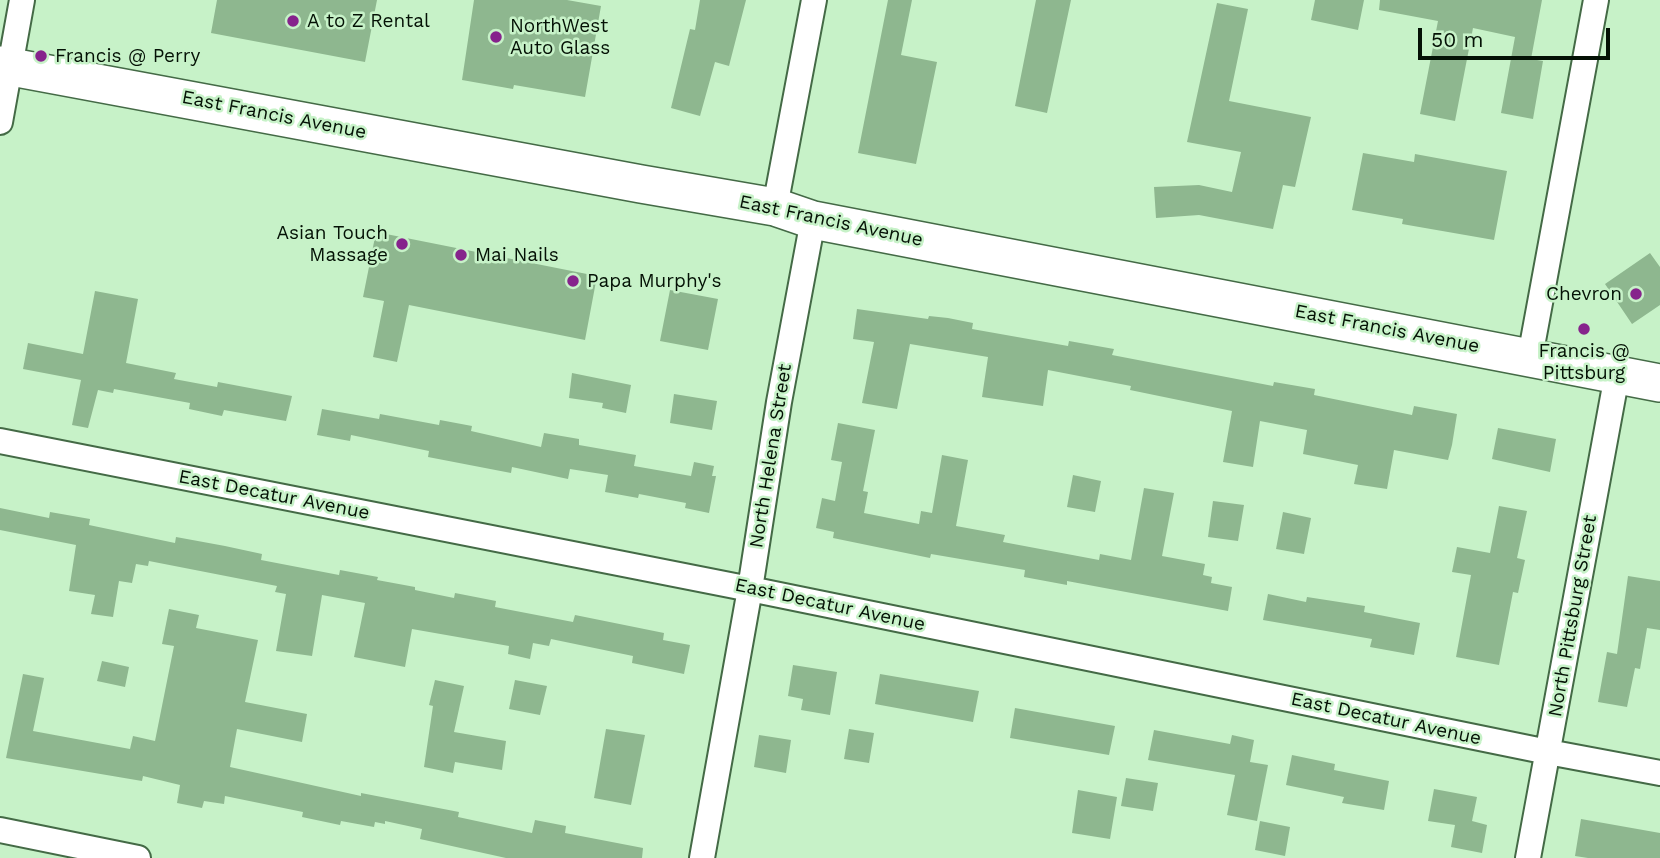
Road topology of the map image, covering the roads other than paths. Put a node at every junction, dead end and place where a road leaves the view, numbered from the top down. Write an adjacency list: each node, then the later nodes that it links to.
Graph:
1 (22, 0): 4 (street)
2 (814, 0): 6 (street)
3 (1596, 0): 8 (street)
4 (5, 66): 5 (street); 6 (main road, East Francis Avenue)
5 (0, 122)
6 (775, 207): 7 (main road, East Francis Avenue)
7 (813, 220): 8 (main road, East Francis Avenue); 12 (street, North Helena Street)
8 (1530, 357): 9 (main road, East Francis Avenue)
9 (1618, 375): 10 (main road, East Francis Avenue); 13 (street, North Pittsburg Street)
10 (1660, 383)
11 (0, 441): 12 (street, East Decatur Avenue)
12 (750, 589): 13 (street, East Decatur Avenue); 17 (street, North Helena Street)
13 (1548, 752): 14 (street, East Decatur Avenue); 18 (street, North Pittsburg Street)
14 (1660, 773)
15 (0, 830): 16 (street)
16 (138, 858)
17 (702, 858)
18 (1528, 858)

